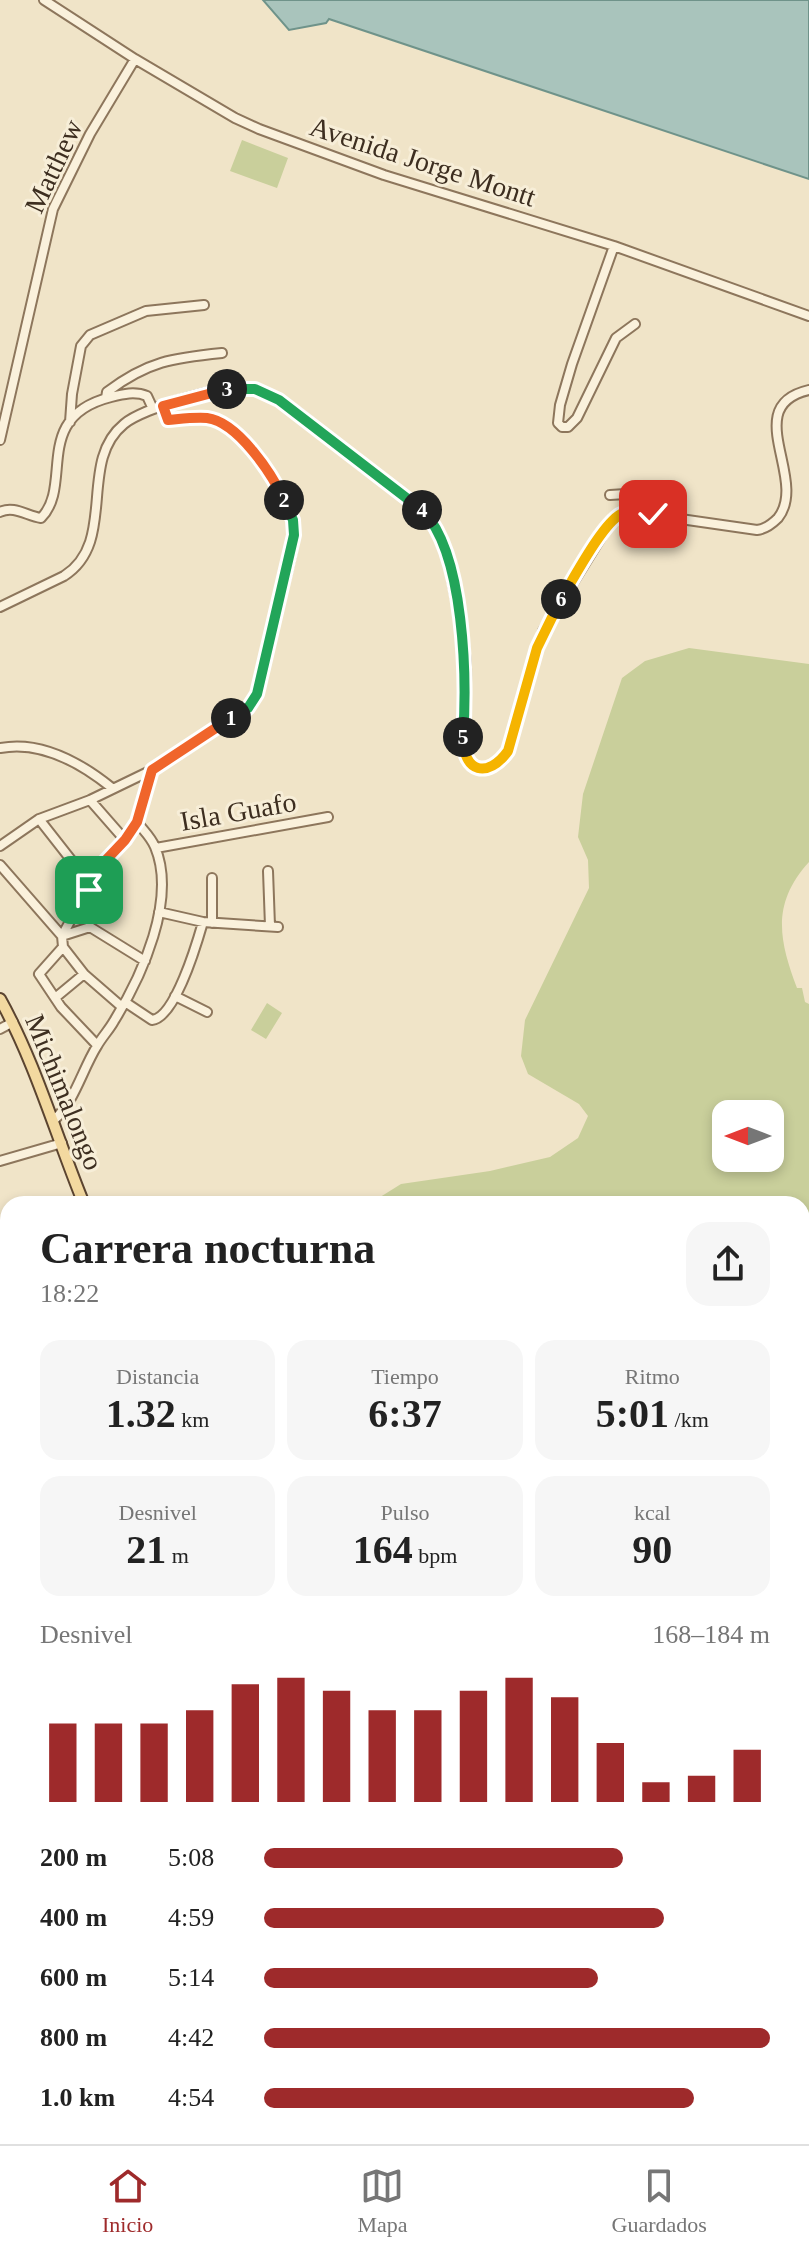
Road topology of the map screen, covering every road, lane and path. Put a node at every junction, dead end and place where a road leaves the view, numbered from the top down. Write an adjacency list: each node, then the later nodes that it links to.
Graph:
1 (44, 0): 2 (street, Avenida Jorge Montt)
2 (135, 59): 3 (street, Avenida Jorge Montt); 12 (street, Matthew)
3 (614, 246): 5 (street, Avenida Jorge Montt); 6 (street)
4 (204, 305): 11 (street)
5 (809, 316)
6 (635, 324)
7 (222, 353): 9 (street)
8 (809, 390): 15 (street)
9 (106, 398): 10 (street); 11 (street)
10 (158, 407): 15 (street); 16 (street); 18 (street)
11 (70, 422): 14 (street)
12 (0, 440)
13 (610, 495): 15 (street)
14 (0, 512)
15 (653, 514)
16 (0, 607)
17 (0, 748): 19 (street)
18 (152, 770): 19 (street); 23 (street)
19 (112, 788): 20 (street)
20 (90, 800): 22 (street); 24 (street)
21 (328, 817): 26 (street, Isla Guafo)
22 (39, 819): 25 (street); 30 (street)
23 (137, 822): 24 (street); 26 (street)
24 (125, 840): 30 (street)
25 (0, 846)
26 (156, 848): 31 (street)
27 (0, 865): 33 (street)
28 (268, 871): 32 (street)
29 (212, 878): 32 (street)
30 (88, 879): 33 (street)
31 (159, 912): 32 (street); 35 (street)
32 (208, 922): 37 (street)
33 (62, 936): 34 (street); 35 (street)
34 (63, 947): 36 (street); 38 (street)
35 (145, 961): 40 (street)
36 (84, 974): 38 (street); 40 (street)
37 (175, 996): 40 (street); 41 (street)
38 (55, 998): 44 (street)
39 (0, 999): 42 (main road, Michimalongo)
40 (123, 1005): 44 (street)
41 (207, 1012)
42 (13, 1022): 43 (street); 45 (main road, Michimalongo)
43 (0, 1029)
44 (97, 1045): 45 (street)
45 (54, 1120): 46 (main road, Michimalongo)
46 (62, 1143): 47 (street); 48 (main road, Michimalongo)
47 (0, 1161)
48 (81, 1196)

